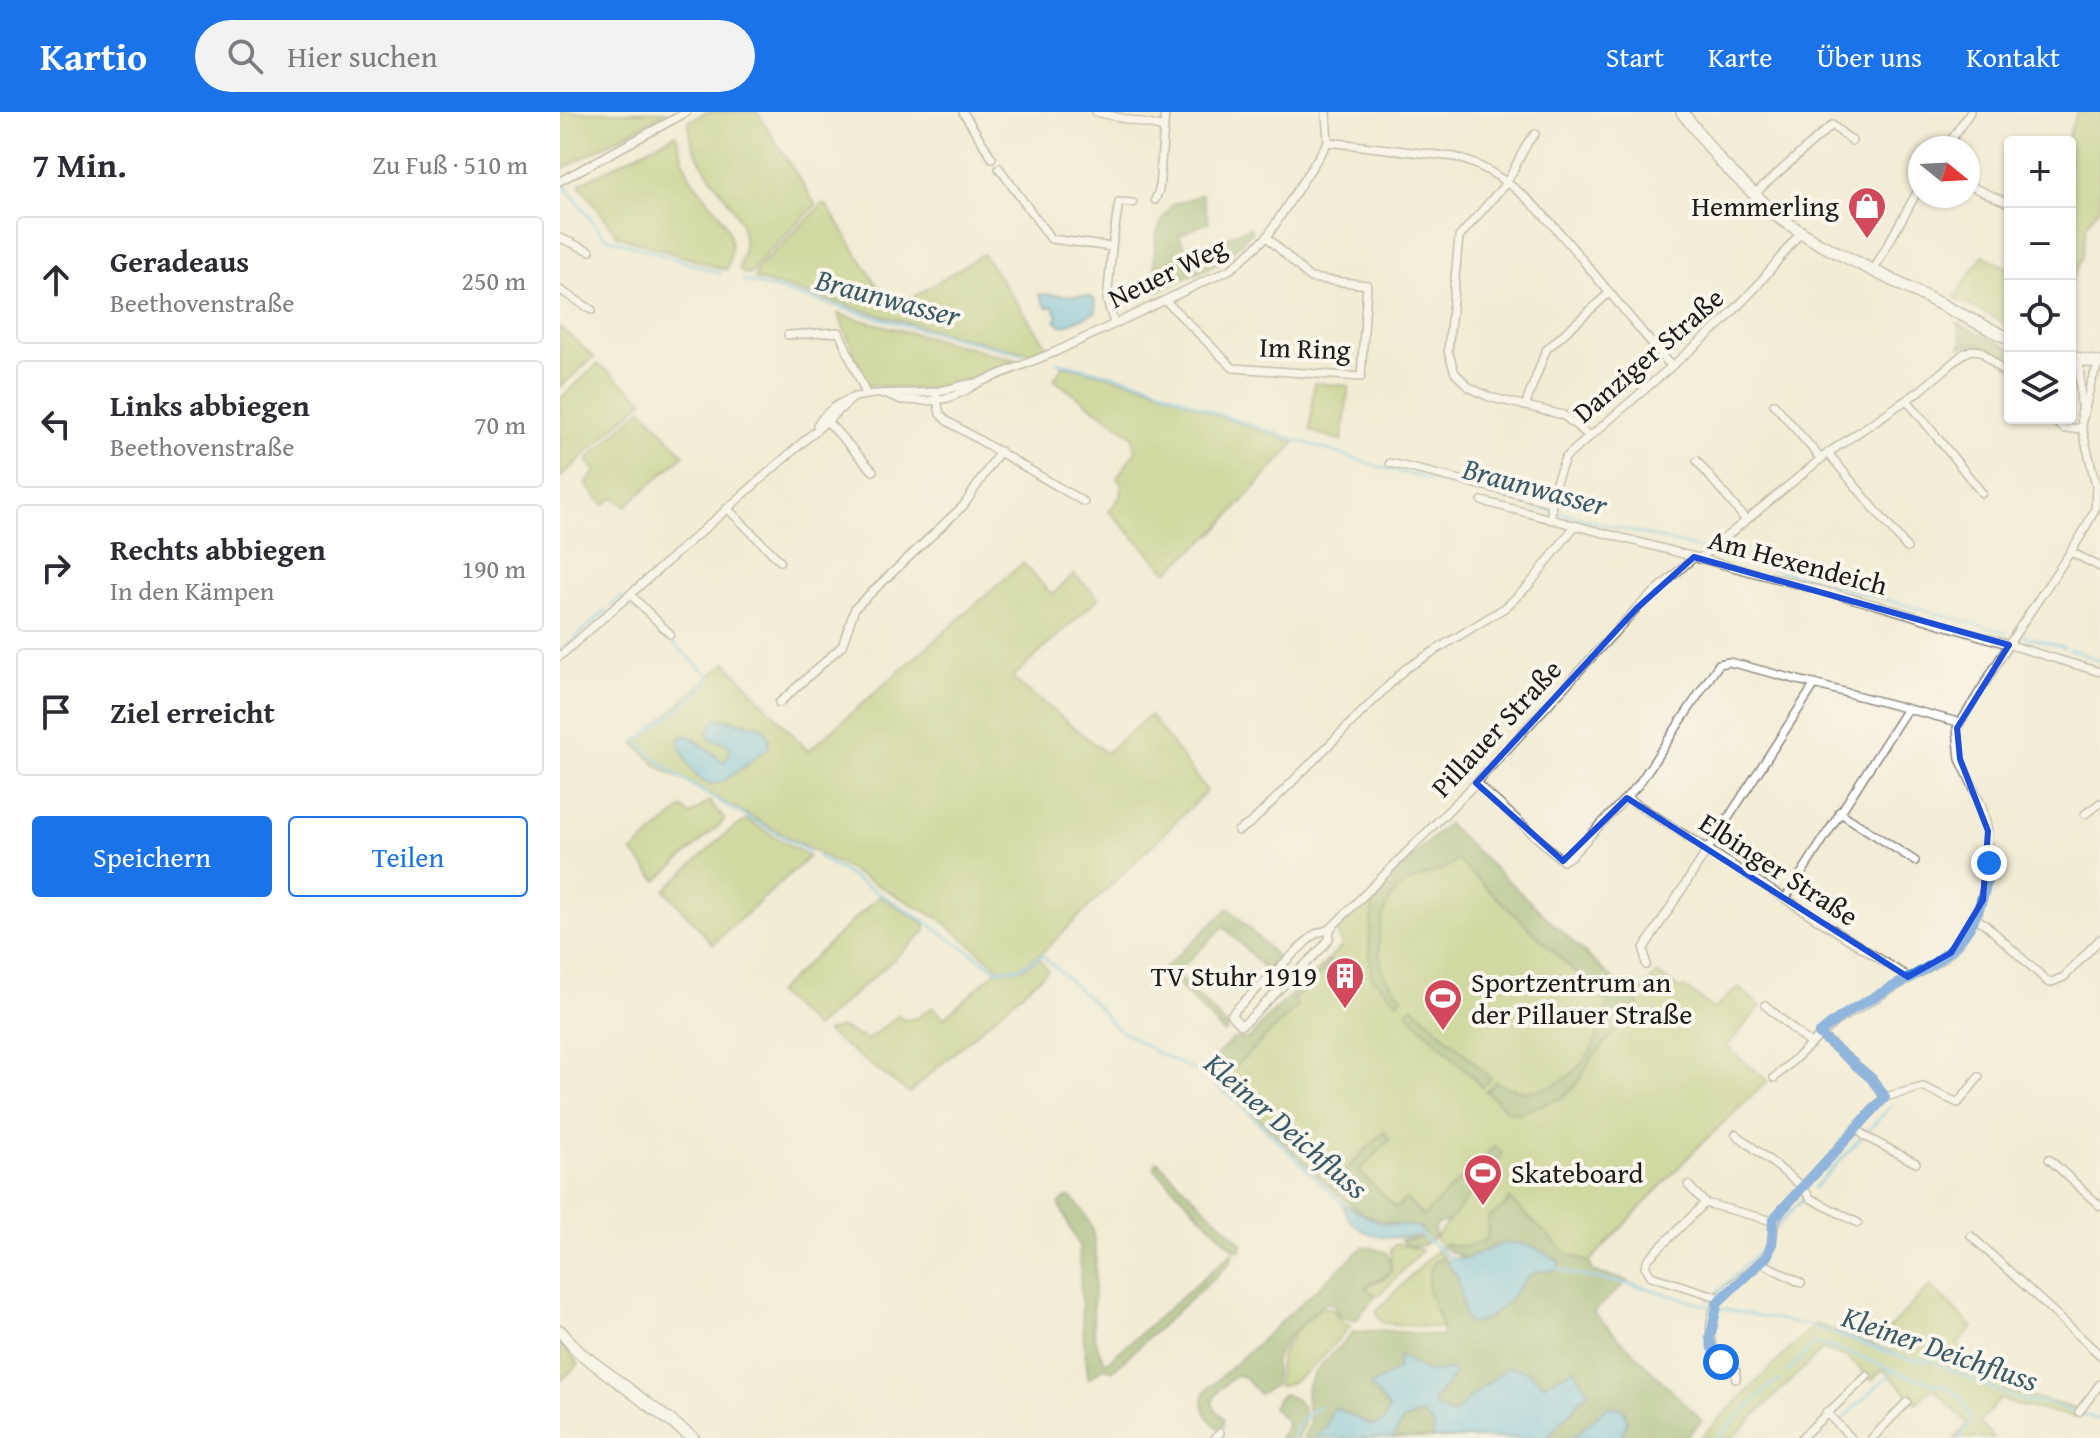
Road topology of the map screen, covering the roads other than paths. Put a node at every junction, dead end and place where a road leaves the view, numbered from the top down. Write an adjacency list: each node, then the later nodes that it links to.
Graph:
1 (687, 112): 15 (street)
2 (1096, 112): 8 (street)
3 (1165, 112): 8 (street)
4 (1326, 112): 12 (street)
5 (1682, 112): 18 (main road)
6 (1970, 112): 10 (street)
7 (965, 113): 13 (street)
8 (1164, 128): 19 (street)
9 (1535, 134): 16 (street)
10 (1954, 136)
11 (1852, 141): 18 (street)
12 (1328, 142): 16 (street); 24 (street, Neuer Weg)
13 (992, 158)
14 (999, 168): 26 (street)
15 (560, 181)
16 (1507, 182): 30 (street); 45 (street)
17 (1980, 190): 20 (street)
18 (1753, 195): 23 (main road)
19 (1155, 200)
20 (2004, 201)
21 (1133, 203): 26 (street)
22 (1908, 208): 28 (street)
23 (1801, 232): 28 (main road); 38 (street, Danziger Straße)
24 (1267, 237): 31 (street, Neuer Weg); 31 (street, Im Ring)
25 (560, 238): 27 (street)
26 (1112, 247): 33 (street)
27 (590, 251)
28 (1873, 271): 35 (main road)
29 (560, 290): 32 (street)
30 (1609, 293): 38 (street); 45 (street)
31 (1166, 301): 33 (street, Neuer Weg)
32 (592, 310)
33 (1114, 323): 42 (street, Neuer Weg)
34 (788, 335): 41 (street)
35 (2004, 336)
36 (2076, 358): 37 (main road)
37 (2100, 363): 48 (street)
38 (1671, 366): 49 (street, Danziger Straße)
39 (2004, 372): 43 (street, Pillauer Straße)
40 (2076, 376): 48 (street)
41 (866, 394): 42 (street, Neuer Weg); 46 (street, Neuer Weg)
42 (936, 395): 50 (street)
43 (1907, 400): 51 (street, Pillauer Straße); 56 (street)
44 (1774, 404): 51 (street)
45 (1525, 406): 49 (street)
46 (824, 419): 55 (street); 60 (street, Neuer Weg)
47 (2058, 424): 48 (street)
48 (2082, 428): 54 (street)
49 (1589, 436): 59 (street, Danziger Straße)
50 (1000, 451): 58 (street); 75 (street)
51 (1824, 456): 62 (street, Pillauer Straße); 64 (street)
52 (1697, 461): 62 (street)
53 (1390, 463): 59 (street)
54 (2096, 469): 65 (street)
55 (873, 471)
56 (1982, 493)
57 (1482, 501): 61 (street, Am Hexendeich)
58 (1084, 502)
59 (1551, 502): 61 (street, Danziger Straße)
60 (727, 508): 67 (street); 69 (street, Neuer Weg)
61 (1550, 518): 63 (street, Am Hexendeich)
62 (1745, 519): 66 (street, Pillauer Straße)
63 (1574, 527): 66 (street, Am Hexendeich); 83 (street)
64 (1907, 548)
65 (2071, 552): 68 (street); 71 (street)
66 (1699, 557): 71 (street, Am Hexendeich); 78 (street, Pillauer Straße)
67 (780, 561)
68 (2100, 567)
69 (627, 598): 70 (street); 72 (street, Neuer Weg)
70 (670, 634)
71 (2009, 645): 73 (street, Am Hexendeich); 77 (street)
72 (560, 656)
73 (2100, 672)
74 (1815, 684): 76 (street); 79 (street); 84 (street)
75 (779, 703)
76 (1907, 709): 77 (street); 81 (street)
77 (1958, 722): 87 (street)
78 (1476, 783): 79 (street); 88 (street, Pillauer Straße)
79 (1627, 798): 84 (street, Elbinger Straße)
80 (2100, 803): 82 (street)
81 (1839, 812): 85 (street); 86 (street)
82 (2085, 814)
83 (1238, 831)
84 (1708, 850): 86 (street, Elbinger Straße); 90 (street)
85 (1915, 861)
86 (1785, 899): 91 (street, Elbinger Straße)
87 (1975, 918): 89 (street); 91 (street)
88 (1330, 929): 88 (street, Pillauer Straße)
89 (2100, 939)
90 (1646, 965)
91 (1908, 977): 93 (street)
92 (1765, 1005): 94 (street)
93 (1819, 1034): 94 (street); 97 (street)
94 (1809, 1043): 96 (street)
95 (1979, 1077): 97 (street)
96 (1774, 1078)
97 (1885, 1097): 98 (street)
98 (1861, 1133): 101 (street); 103 (street)
99 (1736, 1134): 103 (street)
100 (2049, 1159): 105 (street)
101 (1916, 1163)
102 (1688, 1185): 104 (street)
103 (1803, 1187): 106 (street); 107 (street)
104 (1705, 1203): 107 (street); 111 (street)
105 (2100, 1206)
106 (1858, 1223)
107 (1773, 1224): 109 (street)
108 (1971, 1236): 113 (street)
109 (1760, 1262): 110 (street); 111 (street)
110 (1801, 1283)
111 (1716, 1300): 115 (street)
112 (560, 1331): 120 (main road)
113 (2100, 1355)
114 (1867, 1376): 118 (street)
115 (1736, 1379)
116 (2100, 1384): 119 (street)
117 (1907, 1402): 123 (street)
118 (1826, 1412): 121 (street); 122 (street)
119 (2079, 1412)
120 (693, 1438)
121 (1801, 1438)
122 (1851, 1438)
123 (1872, 1438)

